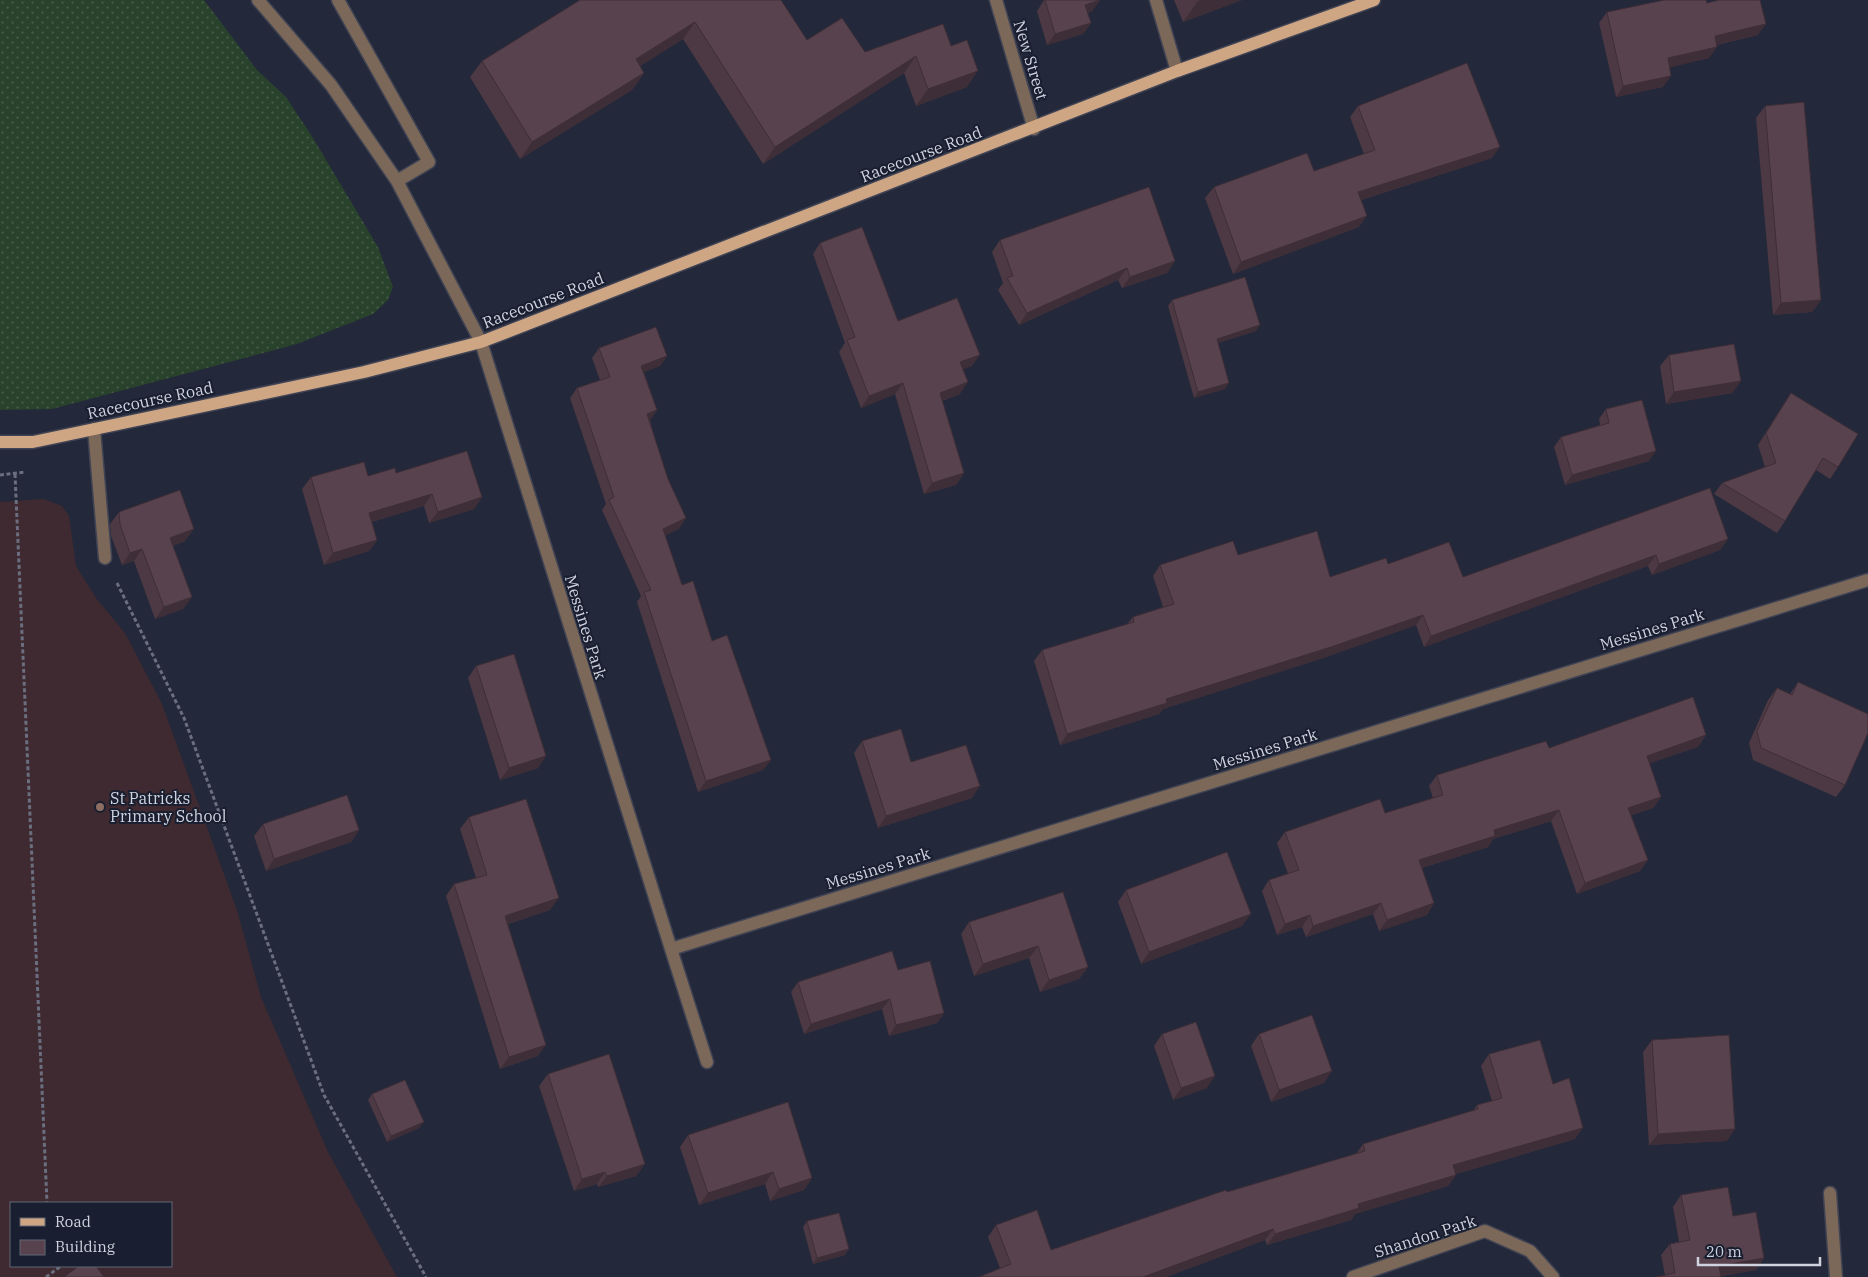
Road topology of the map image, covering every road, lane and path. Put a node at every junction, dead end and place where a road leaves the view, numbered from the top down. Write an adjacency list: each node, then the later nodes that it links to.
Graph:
1 (258, 0): 8 (street, Racecourse Road)
2 (338, 0): 8 (street)
3 (996, 0): 7 (street, New Street)
4 (1156, 0): 6 (street)
5 (1374, 0): 6 (main road, Racecourse Road)
6 (1177, 71): 7 (main road, Racecourse Road)
7 (1034, 129): 9 (main road, Racecourse Road)
8 (397, 180): 9 (street, Racecourse Road)
9 (481, 342): 10 (main road, Racecourse Road); 15 (street, Messines Park)
10 (94, 429): 11 (main road, Racecourse Road); 13 (street)
11 (0, 442)
12 (15, 474): 18 (path)
13 (105, 558): 21 (path)
14 (1868, 580): 15 (street, Messines Park)
15 (671, 949): 16 (street, Messines Park)
16 (707, 1062)
17 (1830, 1193): 24 (street)
18 (47, 1202)
19 (60, 1267): 20 (path)
20 (46, 1277)
21 (426, 1277)
22 (1353, 1277): 23 (street, Shandon Park)
23 (1553, 1277)
24 (1836, 1277)

